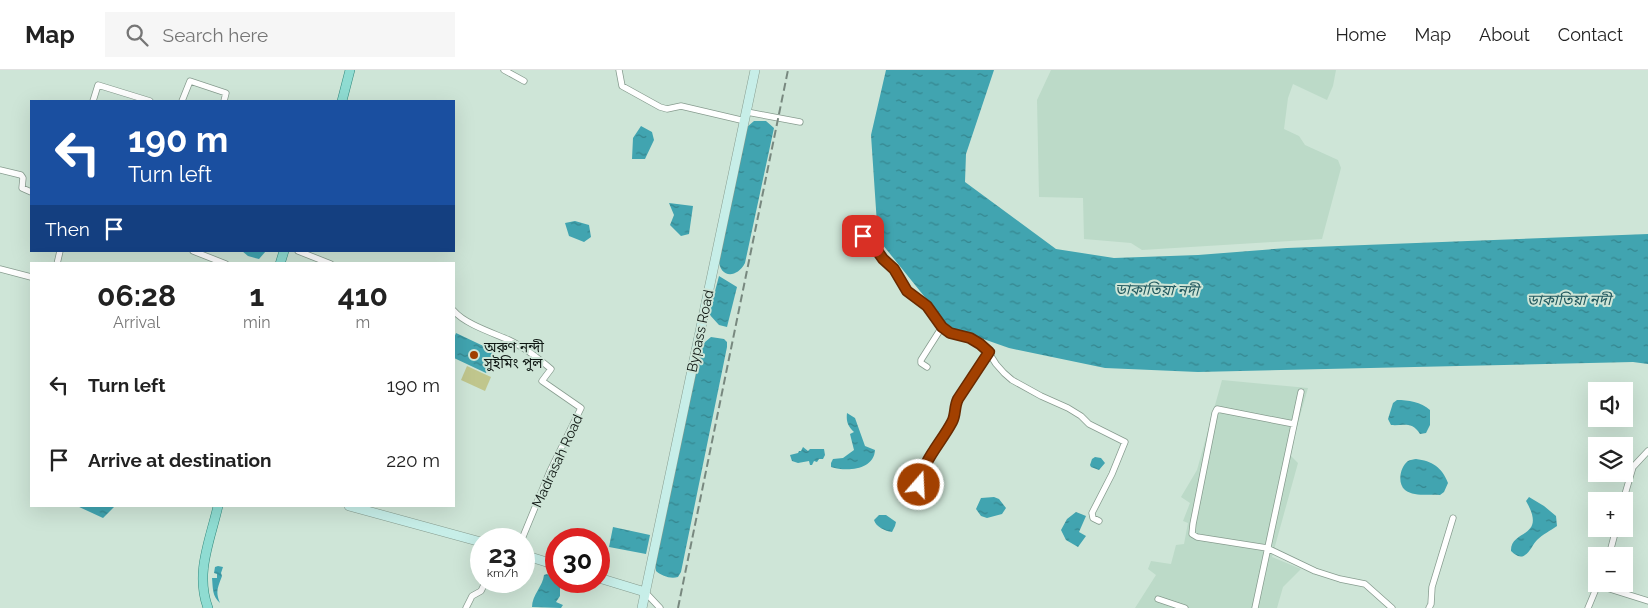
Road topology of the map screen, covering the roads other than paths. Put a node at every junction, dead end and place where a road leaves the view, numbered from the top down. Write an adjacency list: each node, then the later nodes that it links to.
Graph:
1 (350, 70): 10 (main road)
2 (504, 70): 5 (street)
3 (620, 70): 11 (street)
4 (755, 70): 11 (street, Bypass Road)
5 (524, 81)
6 (93, 100): 7 (street)
7 (147, 100)
8 (182, 100): 9 (street)
9 (224, 100)
10 (342, 100)
11 (746, 117): 12 (street); 39 (street, Bypass Road)
12 (800, 122)
13 (0, 170): 14 (street)
14 (30, 192)
15 (863, 236): 23 (street)
16 (196, 252): 18 (street)
17 (301, 252): 19 (street)
18 (221, 262)
19 (326, 262)
20 (0, 269): 21 (street)
21 (30, 277)
22 (455, 312): 35 (street, Madrasah Road)
23 (942, 327): 24 (street); 25 (street)
24 (989, 352): 30 (street); 34 (street)
25 (927, 367)
26 (1301, 392): 27 (street)
27 (1294, 424): 37 (street); 37 (street)
28 (1648, 451): 29 (street)
29 (1626, 492)
30 (915, 496)
31 (218, 507): 45 (main road)
32 (353, 507): 36 (street)
33 (1453, 518): 52 (street)
34 (1099, 521)
35 (527, 528)
36 (470, 539)
37 (1267, 548): 50 (street); 51 (street)
38 (610, 581): 39 (street)
39 (645, 592): 47 (street, Bypass Road); 48 (street)
40 (1595, 592): 53 (street)
41 (1622, 592): 44 (street)
42 (477, 593): 46 (street)
43 (1158, 599): 49 (street)
44 (1648, 601)
45 (208, 608)
46 (466, 608)
47 (642, 608)
48 (660, 608)
49 (1185, 608)
50 (1255, 608)
51 (1392, 608)
52 (1429, 608)
53 (1588, 608)

